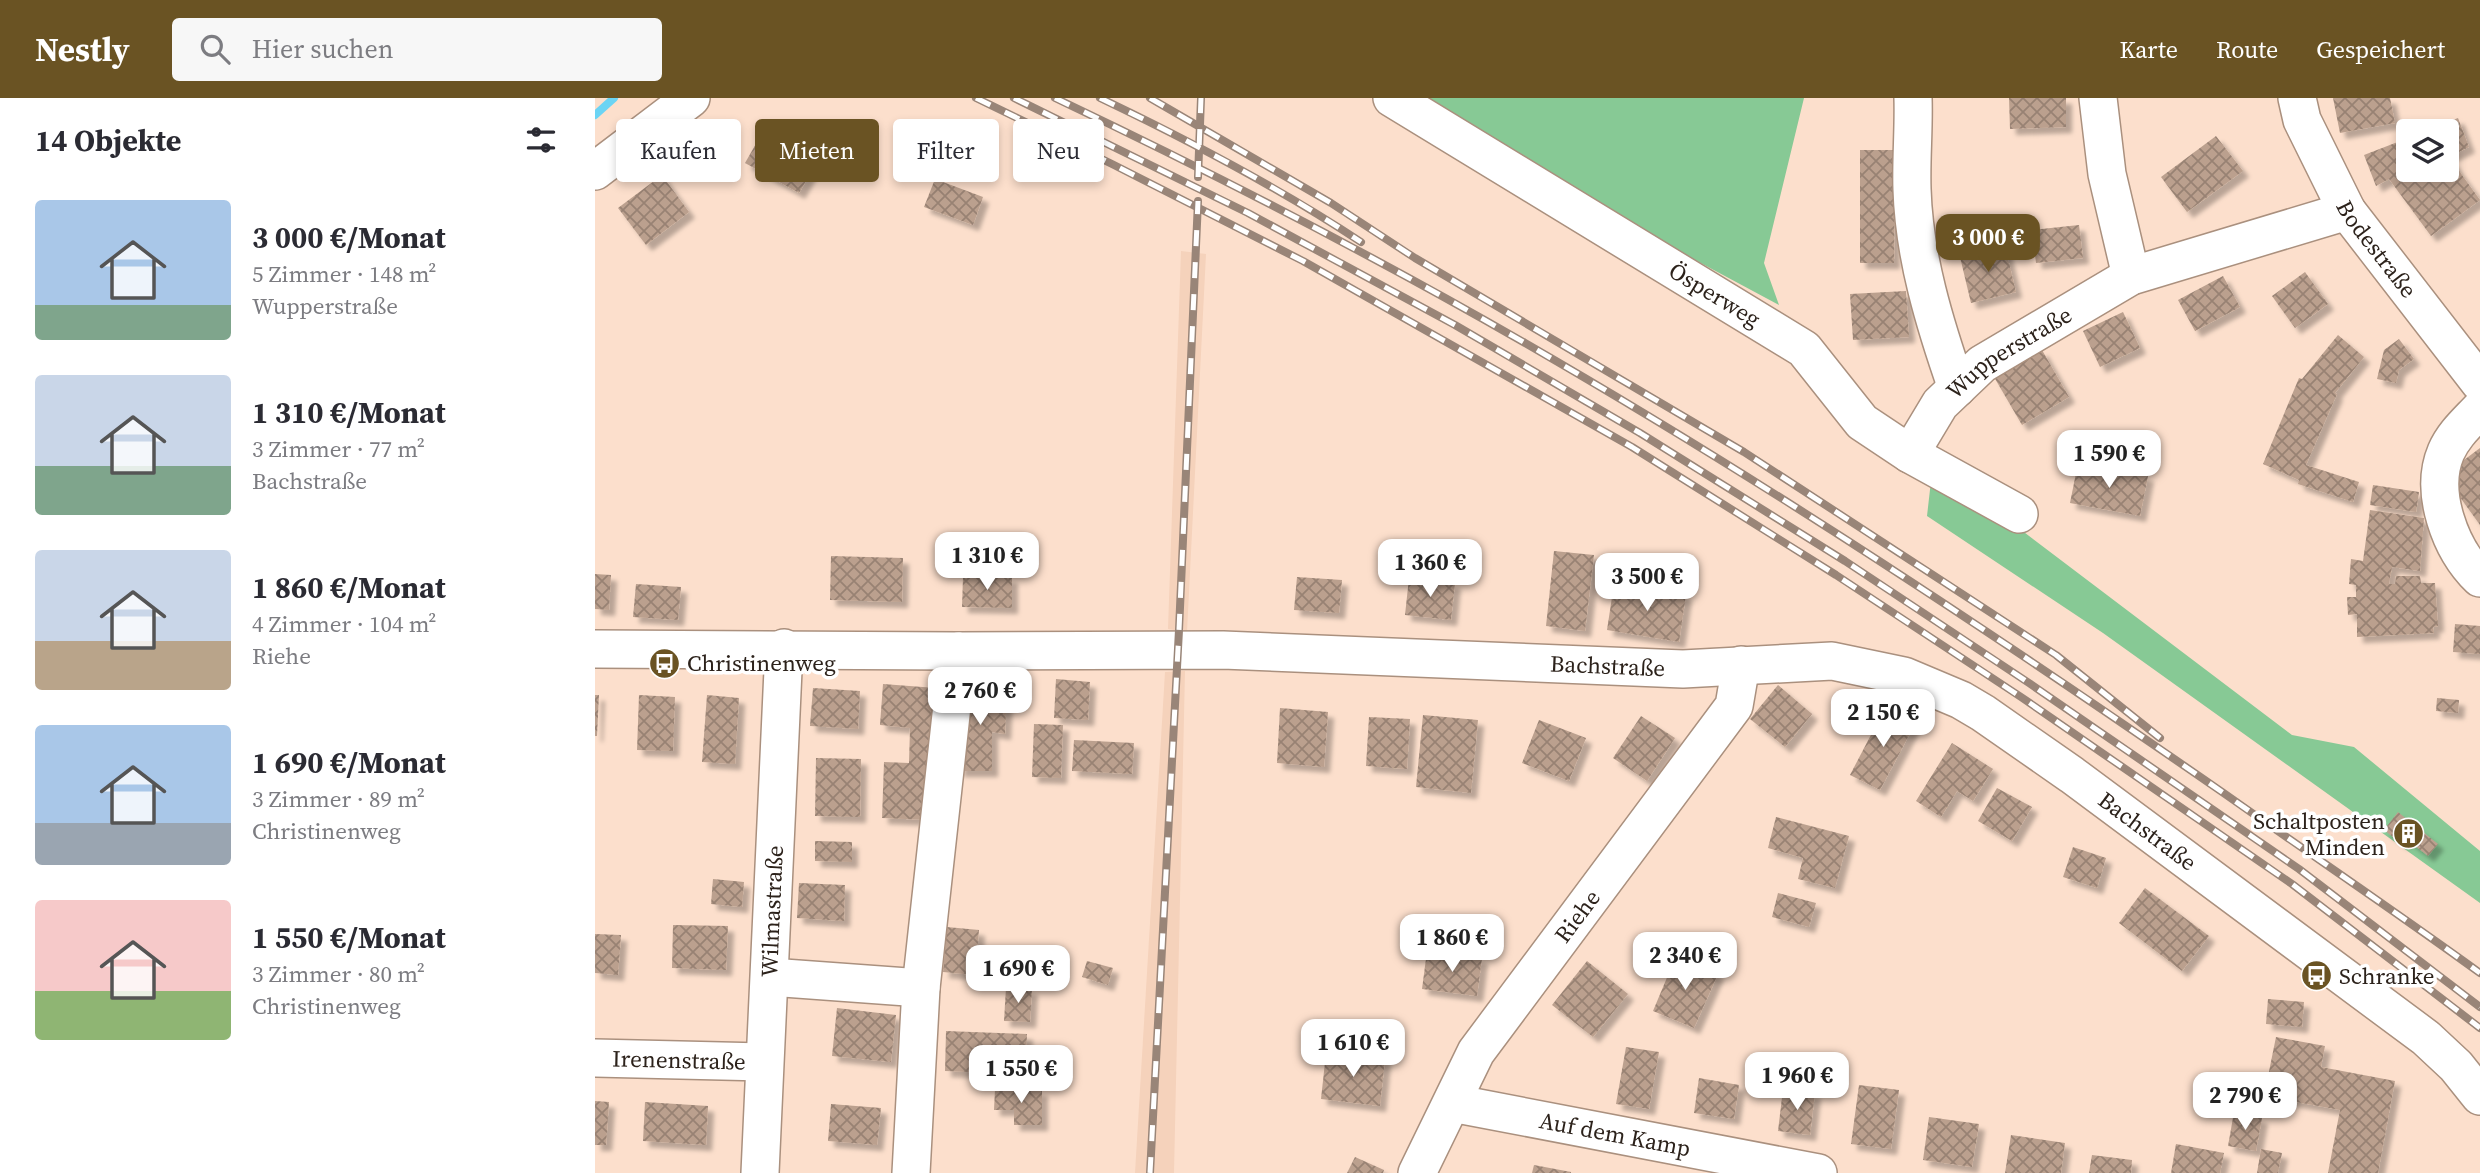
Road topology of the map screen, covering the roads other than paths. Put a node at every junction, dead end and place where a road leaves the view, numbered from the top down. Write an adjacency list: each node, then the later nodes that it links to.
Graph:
1 (691, 98): 6 (street)
2 (1392, 98): 12 (street, Ösperweg)
3 (1913, 98): 10 (street)
4 (2098, 98): 8 (street)
5 (2297, 98): 7 (street, Bodestraße)
6 (595, 171)
7 (2347, 211): 8 (street, Wupperstraße); 9 (street, Bodestraße)
8 (2131, 276): 10 (street, Wupperstraße)
9 (2480, 383)
10 (1957, 388): 12 (street, Wupperstraße)
11 (2480, 409): 14 (street)
12 (1910, 454): 13 (street, Ösperweg)
13 (2019, 514)
14 (2480, 578)
15 (784, 648): 16 (street, Bachstraße); 17 (street, Bachstraße); 19 (street, Wilmastraße)
16 (595, 649)
17 (958, 651): 18 (street, Bachstraße); 20 (street)
18 (1741, 665): 23 (street, Bachstraße); 24 (street, Riehe)
19 (770, 977): 20 (street); 22 (street, Wilmastraße)
20 (921, 988): 26 (street)
21 (595, 1058): 22 (street, Irenenstraße)
22 (764, 1062): 25 (street, Wilmastraße)
23 (2480, 1096)
24 (1452, 1103): 27 (street, Riehe); 28 (street, Auf dem Kamp)
25 (759, 1173)
26 (911, 1173)
27 (1417, 1173)
28 (1818, 1173)

